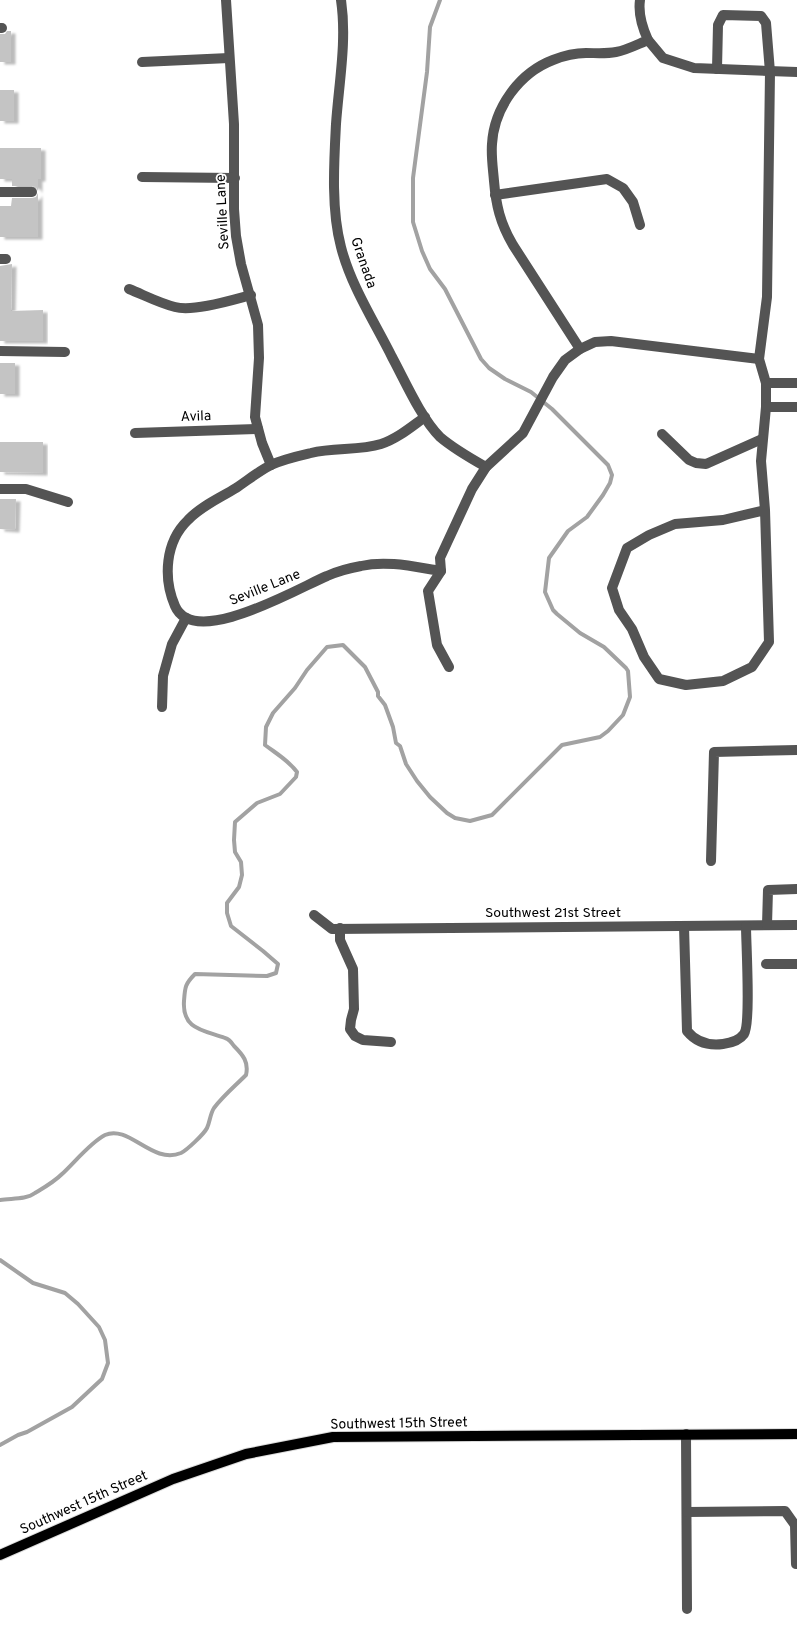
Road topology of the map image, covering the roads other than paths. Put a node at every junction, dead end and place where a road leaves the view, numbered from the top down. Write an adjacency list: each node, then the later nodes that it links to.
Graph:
1 (226, 0): 5 (street, Seville Lane)
2 (341, 0): 26 (street, Granada)
3 (640, 0): 4 (street)
4 (648, 40): 7 (street); 14 (street)
5 (229, 58): 6 (street); 11 (street, Seville Lane)
6 (142, 62)
7 (717, 69): 8 (street); 8 (street)
8 (770, 72): 9 (street); 21 (street)
9 (797, 72)
10 (142, 177): 11 (street)
11 (235, 178): 17 (street, Seville Lane)
12 (0, 192): 13 (street)
13 (32, 192)
14 (495, 195): 15 (street); 18 (street)
15 (640, 225)
16 (129, 289): 17 (street)
17 (251, 295): 27 (street, Seville Lane)
18 (580, 349): 21 (street); 32 (street)
19 (0, 351): 20 (street)
20 (65, 352)
21 (759, 359): 22 (street)
22 (766, 383): 23 (street); 24 (street)
23 (797, 383)
24 (766, 407): 25 (street); 30 (street)
25 (797, 407)
26 (425, 417): 31 (street); 32 (street, Granada)
27 (258, 428): 28 (street, Avila); 31 (street, Seville Lane)
28 (135, 433)
29 (662, 434): 30 (street)
30 (762, 440): 35 (street)
31 (271, 465): 37 (street)
32 (486, 467): 36 (street)
33 (0, 489): 34 (street)
34 (68, 502)
35 (765, 510): 35 (street)
36 (441, 571): 37 (street, Seville Lane); 38 (street)
37 (186, 618): 39 (street)
38 (448, 667)
39 (162, 707)
40 (797, 750): 41 (street)
41 (711, 861)
42 (797, 889): 44 (street)
43 (314, 915): 48 (street, Southwest 21st Street)
44 (767, 925): 45 (street, Southwest 21st Street); 47 (street, Southwest 21st Street)
45 (797, 925)
46 (684, 926): 47 (street, Southwest 21st Street); 47 (street); 48 (street, Southwest 21st Street)
47 (746, 926)
48 (340, 928): 51 (street)
49 (766, 964): 50 (street)
50 (797, 964)
51 (391, 1042)
52 (686, 1434): 53 (main road, Southwest 15th Street); 54 (street); 55 (main road, Southwest 15th Street)
53 (797, 1434)
54 (687, 1512): 56 (street); 57 (street)
55 (0, 1555)
56 (796, 1564)
57 (687, 1609)

